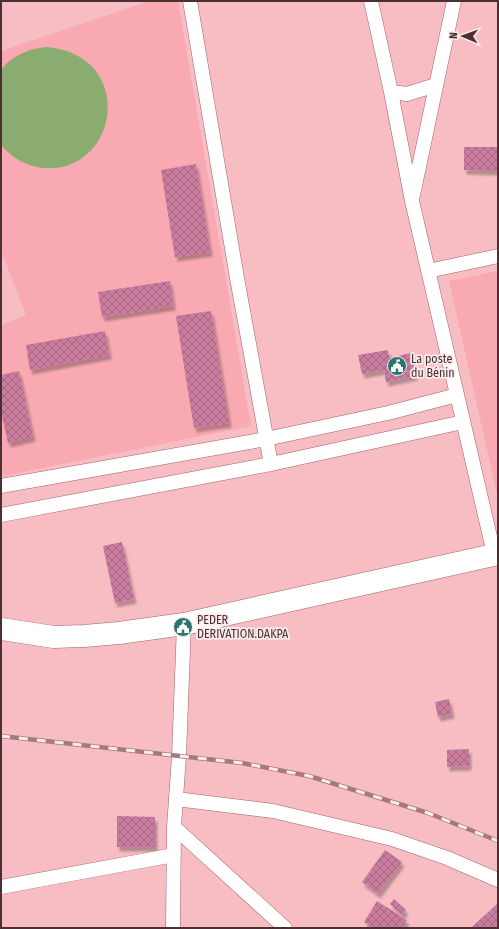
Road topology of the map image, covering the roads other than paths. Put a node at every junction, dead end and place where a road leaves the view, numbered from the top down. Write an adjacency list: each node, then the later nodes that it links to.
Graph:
1 (190, 1): 11 (street)
2 (371, 1): 5 (street)
3 (454, 1): 4 (street)
4 (436, 85): 5 (street); 6 (street)
5 (391, 92): 6 (street)
6 (412, 201): 8 (street)
7 (498, 256): 8 (street)
8 (428, 272): 9 (street)
9 (457, 395): 10 (street); 11 (street)
10 (463, 422): 12 (street); 15 (street)
11 (266, 439): 12 (street); 13 (street)
12 (271, 464): 14 (street)
13 (1, 486)
14 (1, 515)
15 (496, 554): 16 (main road)
16 (184, 624): 17 (main road); 18 (street)
17 (1, 629)
18 (176, 799): 19 (street); 21 (street)
19 (174, 827): 20 (street); 24 (street)
20 (174, 855): 22 (street); 23 (street)
21 (498, 880)
22 (1, 887)
23 (173, 928)
24 (285, 928)

